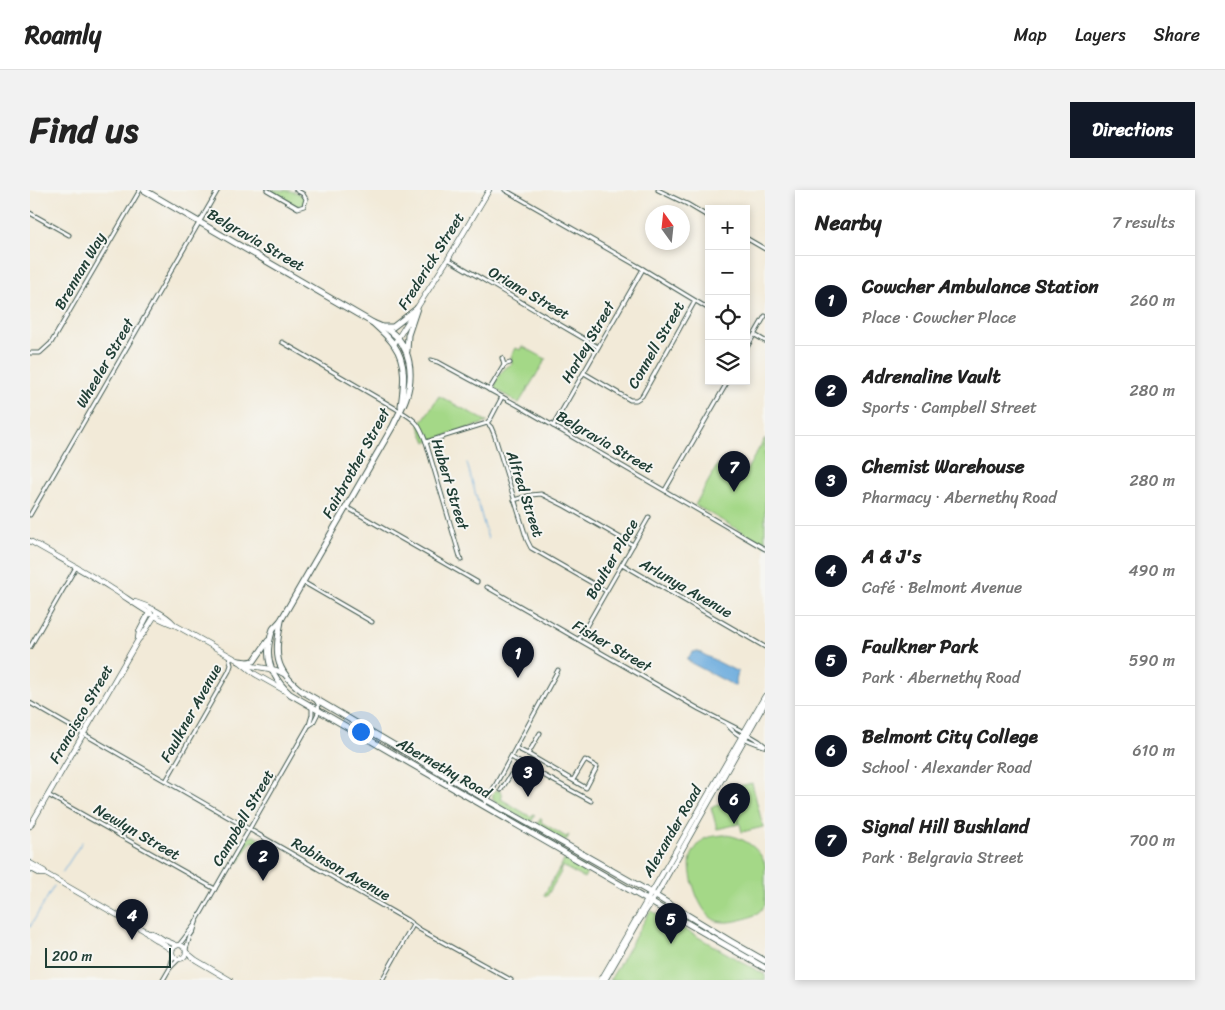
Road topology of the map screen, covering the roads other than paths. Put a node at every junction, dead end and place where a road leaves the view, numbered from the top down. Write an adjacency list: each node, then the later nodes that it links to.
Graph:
1 (140, 190): 31 (street, Brennan Way)
2 (144, 190): 11 (main road, Belgravia Street)
3 (218, 190): 11 (street, Wheeler Street)
4 (269, 190): 5 (street)
5 (296, 190)
6 (489, 190): 15 (street, Frederick Street)
7 (505, 190): 16 (street)
8 (658, 190): 10 (street)
9 (30, 213): 12 (street)
10 (705, 214)
11 (199, 222): 21 (main road, Belgravia Street); 47 (street, Wheeler Street)
12 (69, 235)
13 (750, 240): 14 (street)
14 (765, 249)
15 (448, 259): 19 (street, Frederick Street); 29 (street, Oriana Street)
16 (643, 270): 17 (street); 29 (street, Harley Street)
17 (695, 301): 18 (street); 36 (street, Connell Street)
18 (705, 307)
19 (416, 309): 22 (main road); 24 (street, Frederick Street); 30 (main road)
20 (765, 316): 23 (street)
21 (373, 323): 22 (main road, Fairbrother Street); 28 (main road, Belgravia Street)
22 (381, 326): 24 (main road, Fairbrother Street)
23 (755, 335): 25 (street); 27 (street)
24 (398, 338): 28 (street, Frederick Street); 30 (main road, Fairbrother Street)
25 (765, 341)
26 (282, 342): 40 (street, Hubert Street)
27 (750, 343)
28 (394, 344): 40 (main road, Belgravia Street)
29 (598, 347): 36 (street, Harley Street)
30 (407, 352): 40 (main road, Fairbrother Street)
31 (30, 353)
32 (502, 358): 35 (street)
33 (431, 360): 38 (street, Belgravia Street)
34 (510, 363): 35 (street)
35 (504, 365): 38 (street)
36 (584, 374): 42 (street, Harley Street)
37 (726, 385): 44 (street)
38 (489, 390): 39 (street, Belgravia Street)
39 (502, 397): 41 (street); 42 (street, Belgravia Street)
40 (400, 411): 43 (street, Hubert Street); 46 (main road, Fairbrother Street)
41 (487, 423): 43 (street); 45 (street, Alfred Street)
42 (553, 426): 44 (street, Belgravia Street)
43 (426, 442): 52 (street, Hubert Street)
44 (665, 490): 51 (street, Belgravia Street)
45 (514, 500): 50 (street); 58 (street, Alfred Street)
46 (346, 507): 55 (main road, Fairbrother Street); 56 (street)
47 (30, 515)
48 (649, 517): 50 (street, Boulter Place)
49 (30, 541): 54 (street, Abernethy Road)
50 (633, 545): 53 (street, Boulter Place)
51 (765, 549)
52 (461, 560)
53 (622, 564): 58 (street, Boulter Place); 67 (street, Arlunya Avenue)
54 (76, 567): 59 (street, Abernethy Road); 66 (street)
55 (303, 582): 61 (main road, Fairbrother Street); 62 (street)
56 (478, 582)
57 (487, 587): 64 (street, Fisher Street)
58 (606, 591): 64 (street, Boulter Place)
59 (150, 611): 60 (street, Abernethy Road); 65 (street, Francisco Street)
60 (156, 614): 65 (street, Francisco Street); 68 (street, Abernethy Road)
61 (281, 620): 63 (main road, Fairbrother Street); 72 (main road, Fairbrother Street)
62 (372, 622)
63 (270, 636): 69 (main road, Fairbrother Street); 70 (main road)
64 (579, 639): 83 (street, Fisher Street)
65 (138, 640): 82 (street, Francisco Street)
66 (30, 647)
67 (765, 647)
68 (229, 656): 69 (street, Abernethy Road); 90 (street, Faulkner Avenue)
69 (240, 662): 70 (street, Abernethy Road); 73 (street, Abernethy Road)
70 (271, 669): 72 (street, Abernethy Road); 73 (main road)
71 (558, 670): 85 (street)
72 (286, 676): 75 (main road, Abernethy Road)
73 (290, 694): 78 (main road, Abernethy Road)
74 (765, 696): 83 (street, Alexander Road)
75 (315, 699): 79 (street); 94 (main road, Abernethy Road)
76 (30, 703): 82 (street, Robinson Avenue)
77 (765, 703): 83 (street, Alexander Road)
78 (311, 706): 79 (main road, Abernethy Road); 80 (street, Campbell Street)
79 (320, 711): 80 (street, Campbell Street); 94 (main road, Abernethy Road)
80 (309, 725): 96 (street, Campbell Street)
81 (540, 733): 86 (street)
82 (83, 734): 90 (street, Robinson Avenue); 92 (street, Francisco Street)
83 (744, 735): 84 (street, Fisher Street); 101 (street, Alexander Road)
84 (765, 746)
85 (516, 748): 86 (street); 87 (street)
86 (528, 754): 89 (street)
87 (511, 757): 88 (street); 94 (street)
88 (519, 762): 91 (street); 93 (street)
89 (573, 780): 89 (street)
90 (166, 781): 96 (street, Robinson Avenue)
91 (502, 790)
92 (48, 795): 95 (street, Francisco Street); 100 (street, Newlyn Street)
93 (591, 801)
94 (485, 803): 101 (main road, Abernethy Road); 102 (main road, Abernethy Road)
95 (30, 826)
96 (249, 829): 100 (street, Campbell Street); 104 (street, Robinson Avenue)
97 (30, 863): 99 (street)
98 (30, 868): 99 (street)
99 (46, 874): 105 (street)
100 (215, 890): 103 (street, Campbell Street)
101 (654, 894): 102 (street, Alexander Road); 109 (main road, Abernethy Road)
102 (650, 900): 110 (main road, Abernethy Road); 115 (street, Alexander Road); 116 (street, Alexander Road)
103 (196, 922): 105 (street, Campbell Street); 106 (street, Campbell Street)
104 (413, 926): 113 (street); 114 (street, Robinson Avenue)
105 (176, 947): 106 (street); 107 (street)
106 (186, 951): 107 (street); 108 (street)
107 (178, 958): 108 (street); 111 (street)
108 (196, 960): 112 (street)
109 (765, 961)
110 (765, 968)
111 (163, 980)
112 (230, 980)
113 (382, 980)
114 (511, 980)
115 (601, 980)
116 (605, 980)

